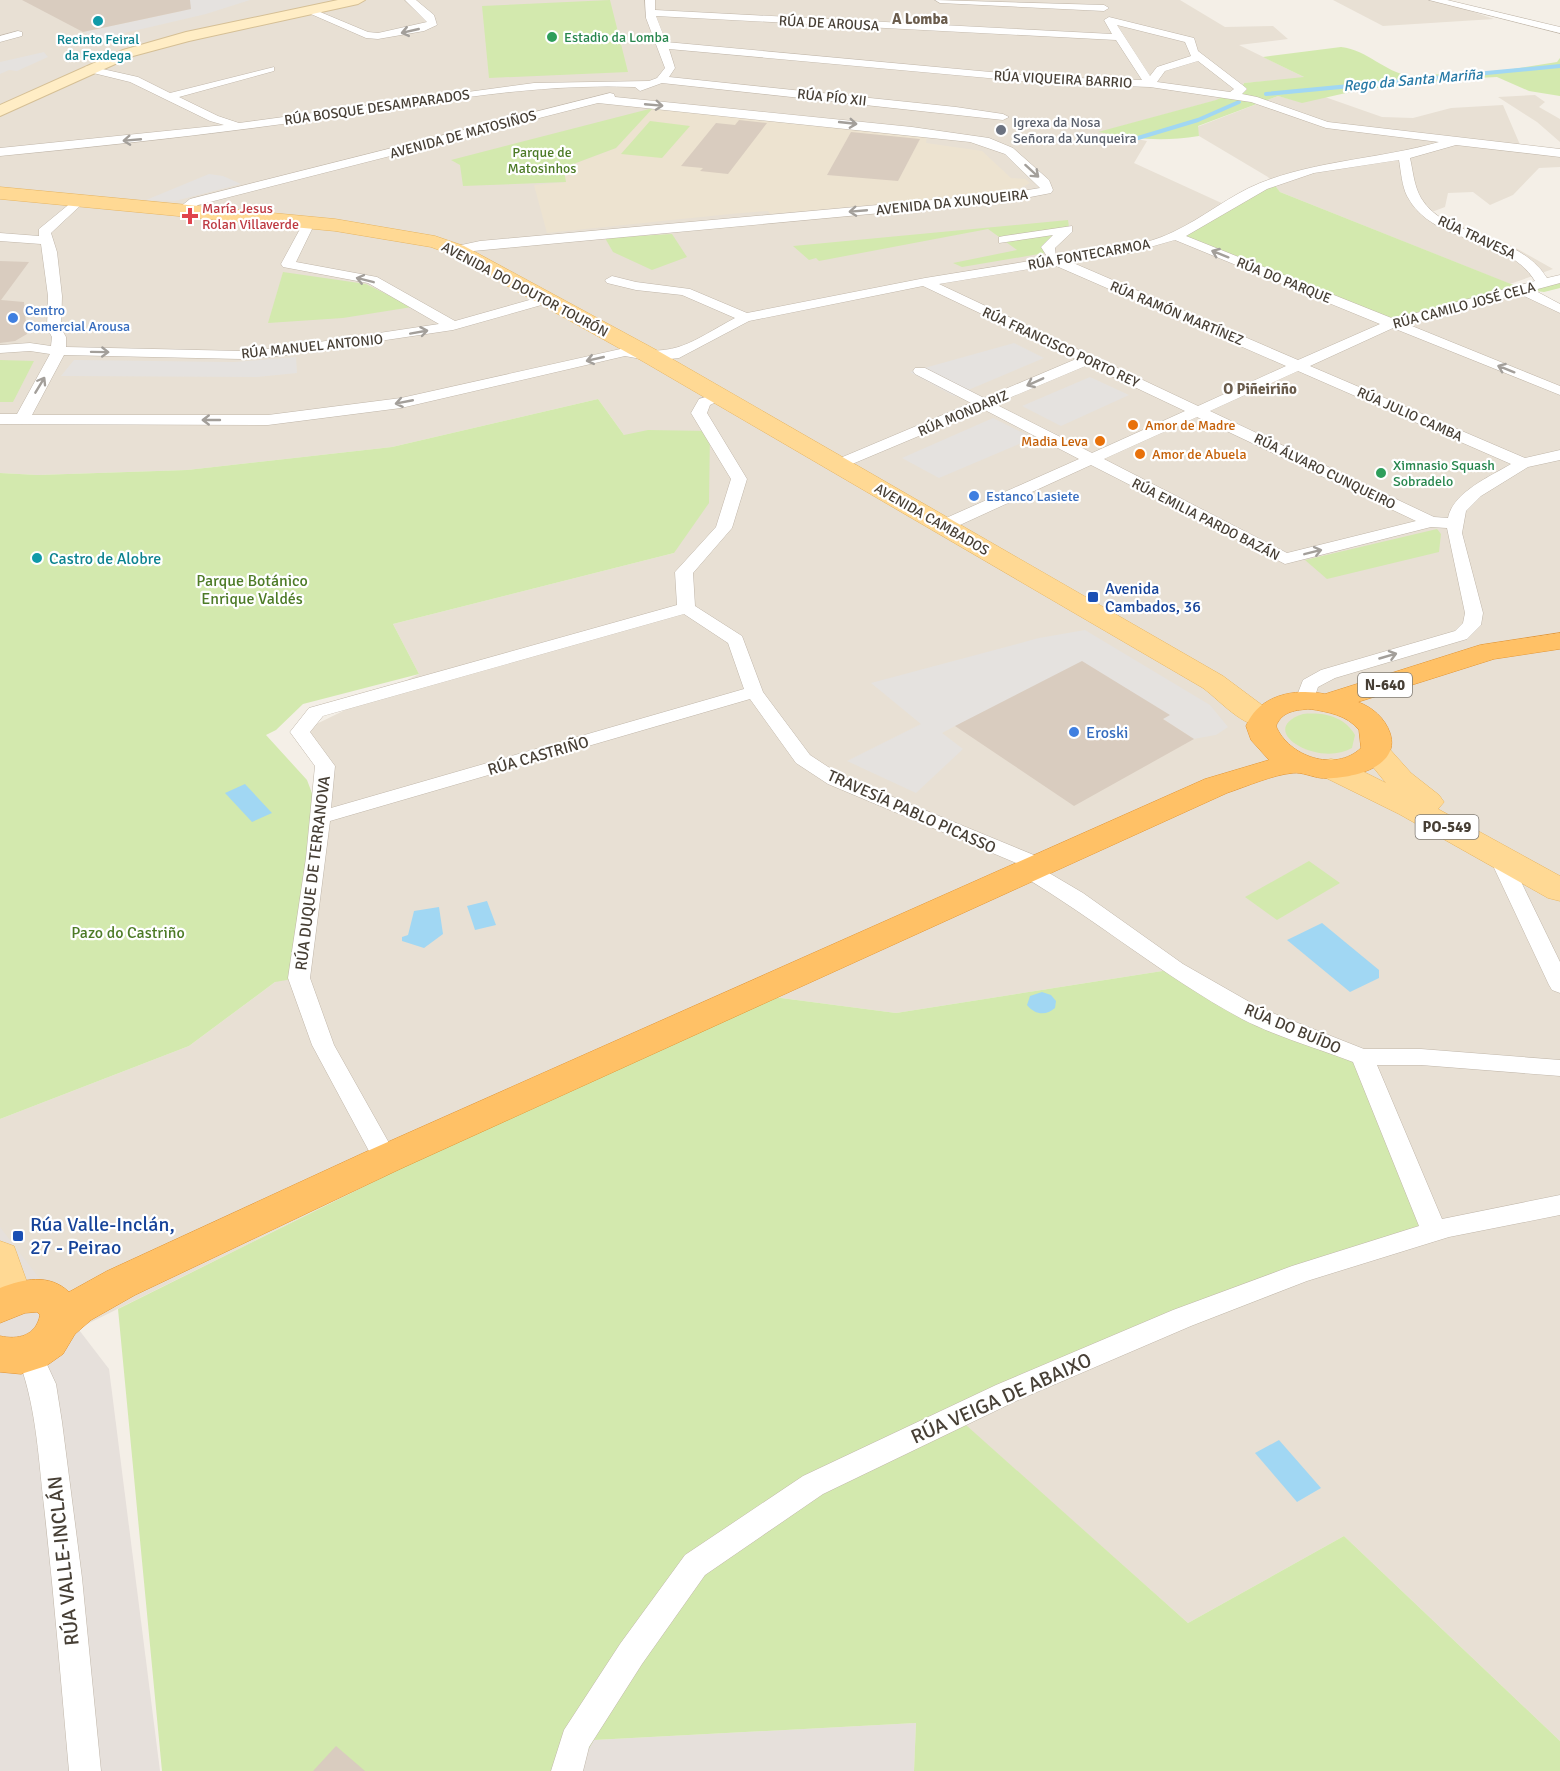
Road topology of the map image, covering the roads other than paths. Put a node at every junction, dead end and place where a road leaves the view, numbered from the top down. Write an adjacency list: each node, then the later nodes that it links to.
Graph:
1 (358, 0): 8 (street)
2 (410, 0): 8 (street, one-way to 8)
3 (940, 0): 5 (street)
4 (1434, 0): 10 (street)
5 (982, 1): 6 (street)
6 (1101, 4): 9 (street)
7 (650, 6): 12 (street, RÚA DE AROUSA); 14 (street)
8 (309, 10): 16 (street)
9 (1109, 20): 12 (street); 15 (street)
10 (1560, 30)
11 (18, 34): 13 (street)
12 (1117, 37): 19 (street)
13 (0, 39)
14 (664, 45): 18 (street); 19 (street, RÚA VIQUEIRA BARRIO)
15 (1199, 57): 19 (street); 23 (street)
16 (89, 69): 21 (street); 25 (street)
17 (270, 69): 21 (street)
18 (657, 82): 20 (street, RÚA BOSQUE DESAMPARADOS); 22 (street, AVENIDA DE MATOSIÑOS); 27 (street, RÚA PÍO XII)
19 (1150, 84): 23 (street, RÚA VIQUEIRA BARRIO)
20 (565, 85): 22 (street, RÚA BOSQUE DESAMPARADOS); 28 (street, RÚA BOSQUE DESAMPARADOS)
21 (172, 96): 26 (street)
22 (611, 96): 24 (street, AVENIDA DE MATOSIÑOS)
23 (1232, 96): 30 (street, RÚA VIQUEIRA BARRIO)
24 (596, 99): 36 (street, AVENIDA DE MATOSIÑOS); 42 (street, AVENIDA DA XUNQUEIRA, one-way to 42)
25 (3, 108)
26 (207, 116): 28 (street); 29 (street)
27 (1003, 117)
28 (246, 124): 29 (street, RÚA BOSQUE DESAMPARADOS)
29 (190, 133): 31 (street, RÚA BOSQUE DESAMPARADOS, one-way to 31)
30 (1456, 141): 32 (street, RÚA FONTECARMOA); 33 (street, RÚA FONTECARMOA)
31 (0, 152)
32 (1560, 153)
33 (1404, 156): 38 (street, RÚA FONTECARMOA); 48 (street, RÚA TRAVESA)
34 (0, 193): 35 (main road, AVENIDA DO DOUTOR TOURÓN)
35 (78, 201): 36 (main road, AVENIDA DO DOUTOR TOURÓN); 40 (street)
36 (181, 211): 37 (main road, AVENIDA DO DOUTOR TOURÓN)
37 (303, 224): 42 (main road, AVENIDA DO DOUTOR TOURÓN); 55 (street, one-way to 37)
38 (1176, 236): 43 (street, RÚA FONTECARMOA); 54 (street, RÚA DO PARQUE, one-way to 38)
39 (0, 237): 40 (street)
40 (46, 240): 57 (street)
41 (1004, 240): 43 (street)
42 (457, 250): 51 (main road, AVENIDA DO DOUTOR TOURÓN)
43 (1053, 258): 47 (street, RÚA FONTECARMOA); 60 (street, RÚA RAMÓN MARTÍNEZ)
44 (902, 275): 50 (street)
45 (1560, 279): 48 (street, RÚA CAMILO JOSÉ CELA)
46 (612, 280): 53 (street)
47 (925, 282): 50 (street, RÚA FONTECARMOA); 59 (street, RÚA FRANCISCO PORTO REY)
48 (1543, 283): 49 (street, RÚA CAMILO JOSÉ CELA)
49 (1521, 288): 52 (street); 54 (street, RÚA CAMILO JOSÉ CELA)
50 (853, 296): 53 (street, RÚA FONTECARMOA)
51 (547, 299): 55 (street, RÚA MANUEL ANTONIO); 58 (main road, AVENIDA DO DOUTOR TOURÓN)
52 (1560, 309)
53 (745, 318): 58 (street, RÚA FONTECARMOA)
54 (1391, 324): 60 (street, RÚA CAMILO JOSÉ CELA); 62 (street, RÚA DO PARQUE, one-way to 54)
55 (453, 326): 57 (street, RÚA MANUEL ANTONIO, one-way to 55)
56 (0, 349): 57 (street, RÚA MANUEL ANTONIO)
57 (60, 351): 67 (street, one-way to 57)
58 (652, 357): 63 (main road, AVENIDA CAMBADOS); 67 (street, RÚA FONTECARMOA, one-way to 67)
59 (1087, 360): 64 (street, RÚA MONDARIZ, one-way to 64); 65 (street, RÚA FRANCISCO PORTO REY)
60 (1298, 364): 65 (street, RÚA CAMILO JOSÉ CELA); 70 (street, RÚA JULIO CAMBA)
61 (920, 371): 64 (street, RÚA EMILIA PARDO BAZÁN)
62 (1560, 391)
63 (719, 397): 71 (main road, AVENIDA CAMBADOS); 75 (street)
64 (984, 405): 69 (street, RÚA EMILIA PARDO BAZÁN); 71 (street, RÚA MONDARIZ)
65 (1197, 411): 69 (street, RÚA CAMILO JOSÉ CELA); 72 (street, RÚA ÁLVARO CUNQUEIRO)
66 (0, 419): 67 (street, RÚA FONTECARMOA)
67 (23, 419)
68 (1560, 454): 70 (street)
69 (1090, 460): 72 (street, RÚA EMILIA PARDO BAZÁN, one-way to 72); 74 (street, RÚA CAMILO JOSÉ CELA)
70 (1523, 463): 73 (street)
71 (839, 465): 74 (main road, AVENIDA CAMBADOS)
72 (1431, 522): 73 (street, RÚA ÁLVARO CUNQUEIRO)
73 (1454, 523): 79 (street, one-way to 73)
74 (943, 526): 79 (main road, AVENIDA CAMBADOS)
75 (686, 608): 78 (street, TRAVESÍA PABLO PICASSO); 84 (street, RÚA DUQUE DE TERRANOVA)
76 (1560, 641): 77 (highway, N-640)
77 (1441, 665): 79 (highway, N-640); 80 (highway, N-640)
78 (754, 692): 84 (street, RÚA CASTRIÑO); 86 (street, TRAVESÍA PABLO PICASSO)
79 (1290, 713): 80 (highway, N-640); 81 (highway, N-640); 83 (highway)
80 (1373, 738): 82 (highway, N-640); 87 (main road, PO-549)
81 (1296, 762): 82 (highway, N-640); 83 (highway)
82 (1331, 768): 85 (main road, PO-549)
83 (1216, 786): 86 (highway)
84 (321, 817): 92 (street, RÚA DUQUE DE TERRANOVA)
85 (1499, 856): 88 (main road, PO-549); 89 (street)
86 (1033, 868): 90 (street, RÚA DO BUÍDO); 92 (highway)
87 (1560, 876)
88 (1560, 890)
89 (1560, 985)
90 (1362, 1057): 91 (street, RÚA DO BUÍDO); 94 (street)
91 (1560, 1068)
92 (386, 1159): 96 (highway)
93 (1560, 1205): 94 (street, RÚA VEIGA DE ABAIXO)
94 (1434, 1231): 99 (street, RÚA VEIGA DE ABAIXO)
95 (0, 1257): 96 (main road)
96 (30, 1306): 97 (highway)
97 (14, 1354): 98 (street, RÚA VALLE-INCLÁN)
98 (85, 1771)
99 (567, 1771)

